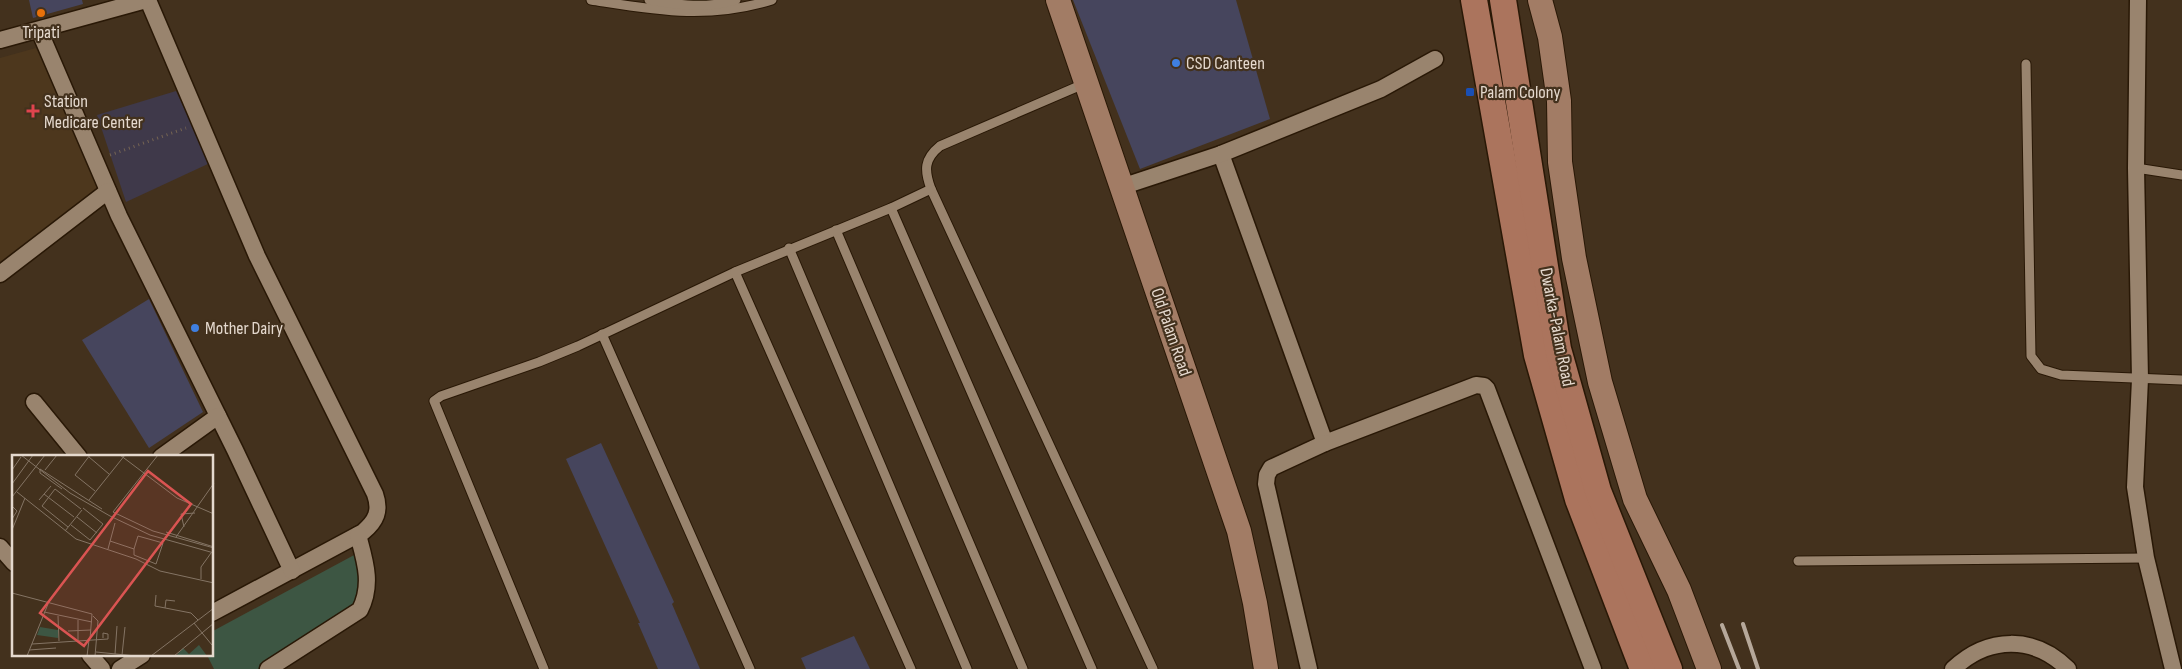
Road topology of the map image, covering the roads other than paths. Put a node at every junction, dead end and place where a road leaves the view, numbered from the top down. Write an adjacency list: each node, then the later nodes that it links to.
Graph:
1 (147, 0): 11 (street); 35 (street)
2 (591, 0): 5 (lane)
3 (650, 0): 4 (lane)
4 (736, 0)
5 (772, 0)
6 (1058, 0): 15 (street, Old Palam Road)
7 (1474, 0): 55 (main road, Dwarka-Palam Road)
8 (1503, 0): 56 (main road, Dwarka-Palam Road)
9 (1540, 0): 57 (street)
10 (2138, 0): 17 (street)
11 (39, 30): 12 (street); 21 (street)
12 (0, 40)
13 (1435, 59): 16 (street)
14 (2026, 64): 28 (lane)
15 (1086, 83): 19 (street, Old Palam Road); 20 (lane)
16 (1221, 154): 19 (street); 32 (street)
17 (2136, 168): 18 (lane); 28 (street)
18 (2182, 175)
19 (1121, 187): 52 (street, Old Palam Road)
20 (931, 189): 22 (lane); 51 (lane)
21 (108, 191): 26 (street); 31 (street)
22 (892, 208): 23 (lane); 50 (lane)
23 (836, 230): 24 (lane); 49 (lane)
24 (789, 248): 25 (lane); 48 (lane)
25 (735, 272): 27 (lane); 47 (lane)
26 (0, 274)
27 (602, 334): 45 (lane); 46 (lane)
28 (2140, 379): 29 (lane); 37 (street)
29 (2182, 380)
30 (34, 402): 33 (street)
31 (218, 416): 34 (street); 40 (street)
32 (1325, 443): 53 (street); 54 (street)
33 (78, 455)
34 (162, 455)
35 (358, 535): 40 (street); 44 (street)
36 (0, 547): 39 (street)
37 (2146, 558): 38 (lane); 60 (street)
38 (1798, 561)
39 (12, 562)
40 (292, 571): 41 (street)
41 (214, 611)
42 (140, 656): 43 (street)
43 (120, 669)
44 (268, 669)
45 (544, 669)
46 (750, 669)
47 (911, 669)
48 (967, 669)
49 (1023, 669)
50 (1092, 669)
51 (1153, 669)
52 (1266, 669)
53 (1309, 669)
54 (1593, 669)
55 (1642, 669)
56 (1668, 669)
57 (1709, 669)
58 (1953, 669): 59 (street)
59 (2068, 669)
60 (2173, 669)

